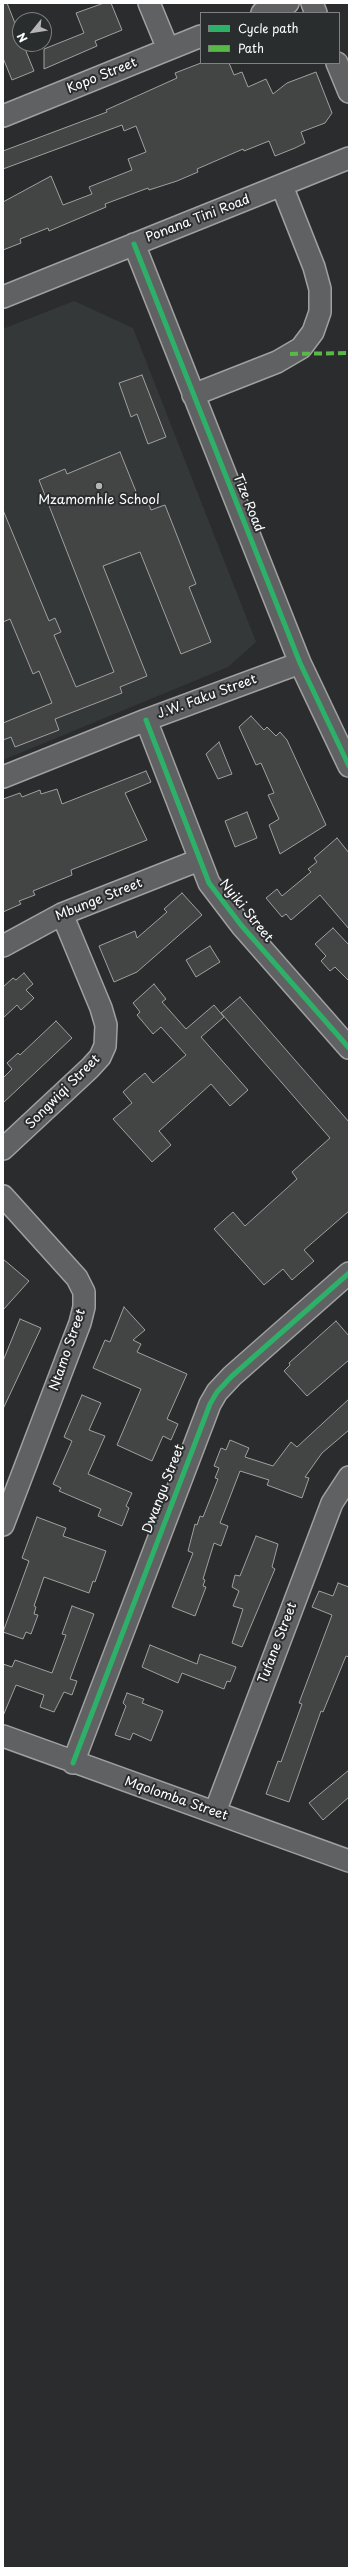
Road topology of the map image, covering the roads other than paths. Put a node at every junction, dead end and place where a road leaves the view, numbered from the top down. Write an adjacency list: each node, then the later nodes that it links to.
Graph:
1 (149, 3): 5 (street)
2 (288, 3): 3 (street)
3 (265, 12)
4 (200, 36): 5 (street, Kopo Street)
5 (168, 49): 8 (street, Kopo Street)
6 (337, 64): 7 (street)
7 (349, 92)
8 (3, 116)
9 (349, 158): 10 (street, Ponana Tini Road)
10 (282, 186): 11 (street, Ponana Tini Road); 13 (street)
11 (134, 244): 12 (street, Ponana Tini Road); 13 (street, Tize Road)
12 (3, 297)
13 (193, 395): 14 (street, Tize Road)
14 (300, 663): 15 (street, J.W. Faku Street); 16 (street, Tize Road)
15 (146, 720): 17 (street, J.W. Faku Street); 18 (street, Nyiki Street)
16 (349, 766)
17 (3, 777)
18 (199, 860): 19 (street, Mbunge Street); 21 (street, Nyiki Street)
19 (62, 914): 20 (street, Mbunge Street); 22 (street, Songwiqi Street)
20 (3, 946)
21 (349, 1048)
22 (3, 1150)
23 (3, 1196): 26 (street, Ntamo Street)
24 (349, 1273): 28 (street, Dwangu Street)
25 (349, 1477): 29 (street, Tufane Street)
26 (3, 1524)
27 (3, 1736): 28 (street, Mqolomba Street)
28 (73, 1763): 29 (street, Mqolomba Street)
29 (214, 1812): 30 (street, Mqolomba Street)
30 (349, 1860)

